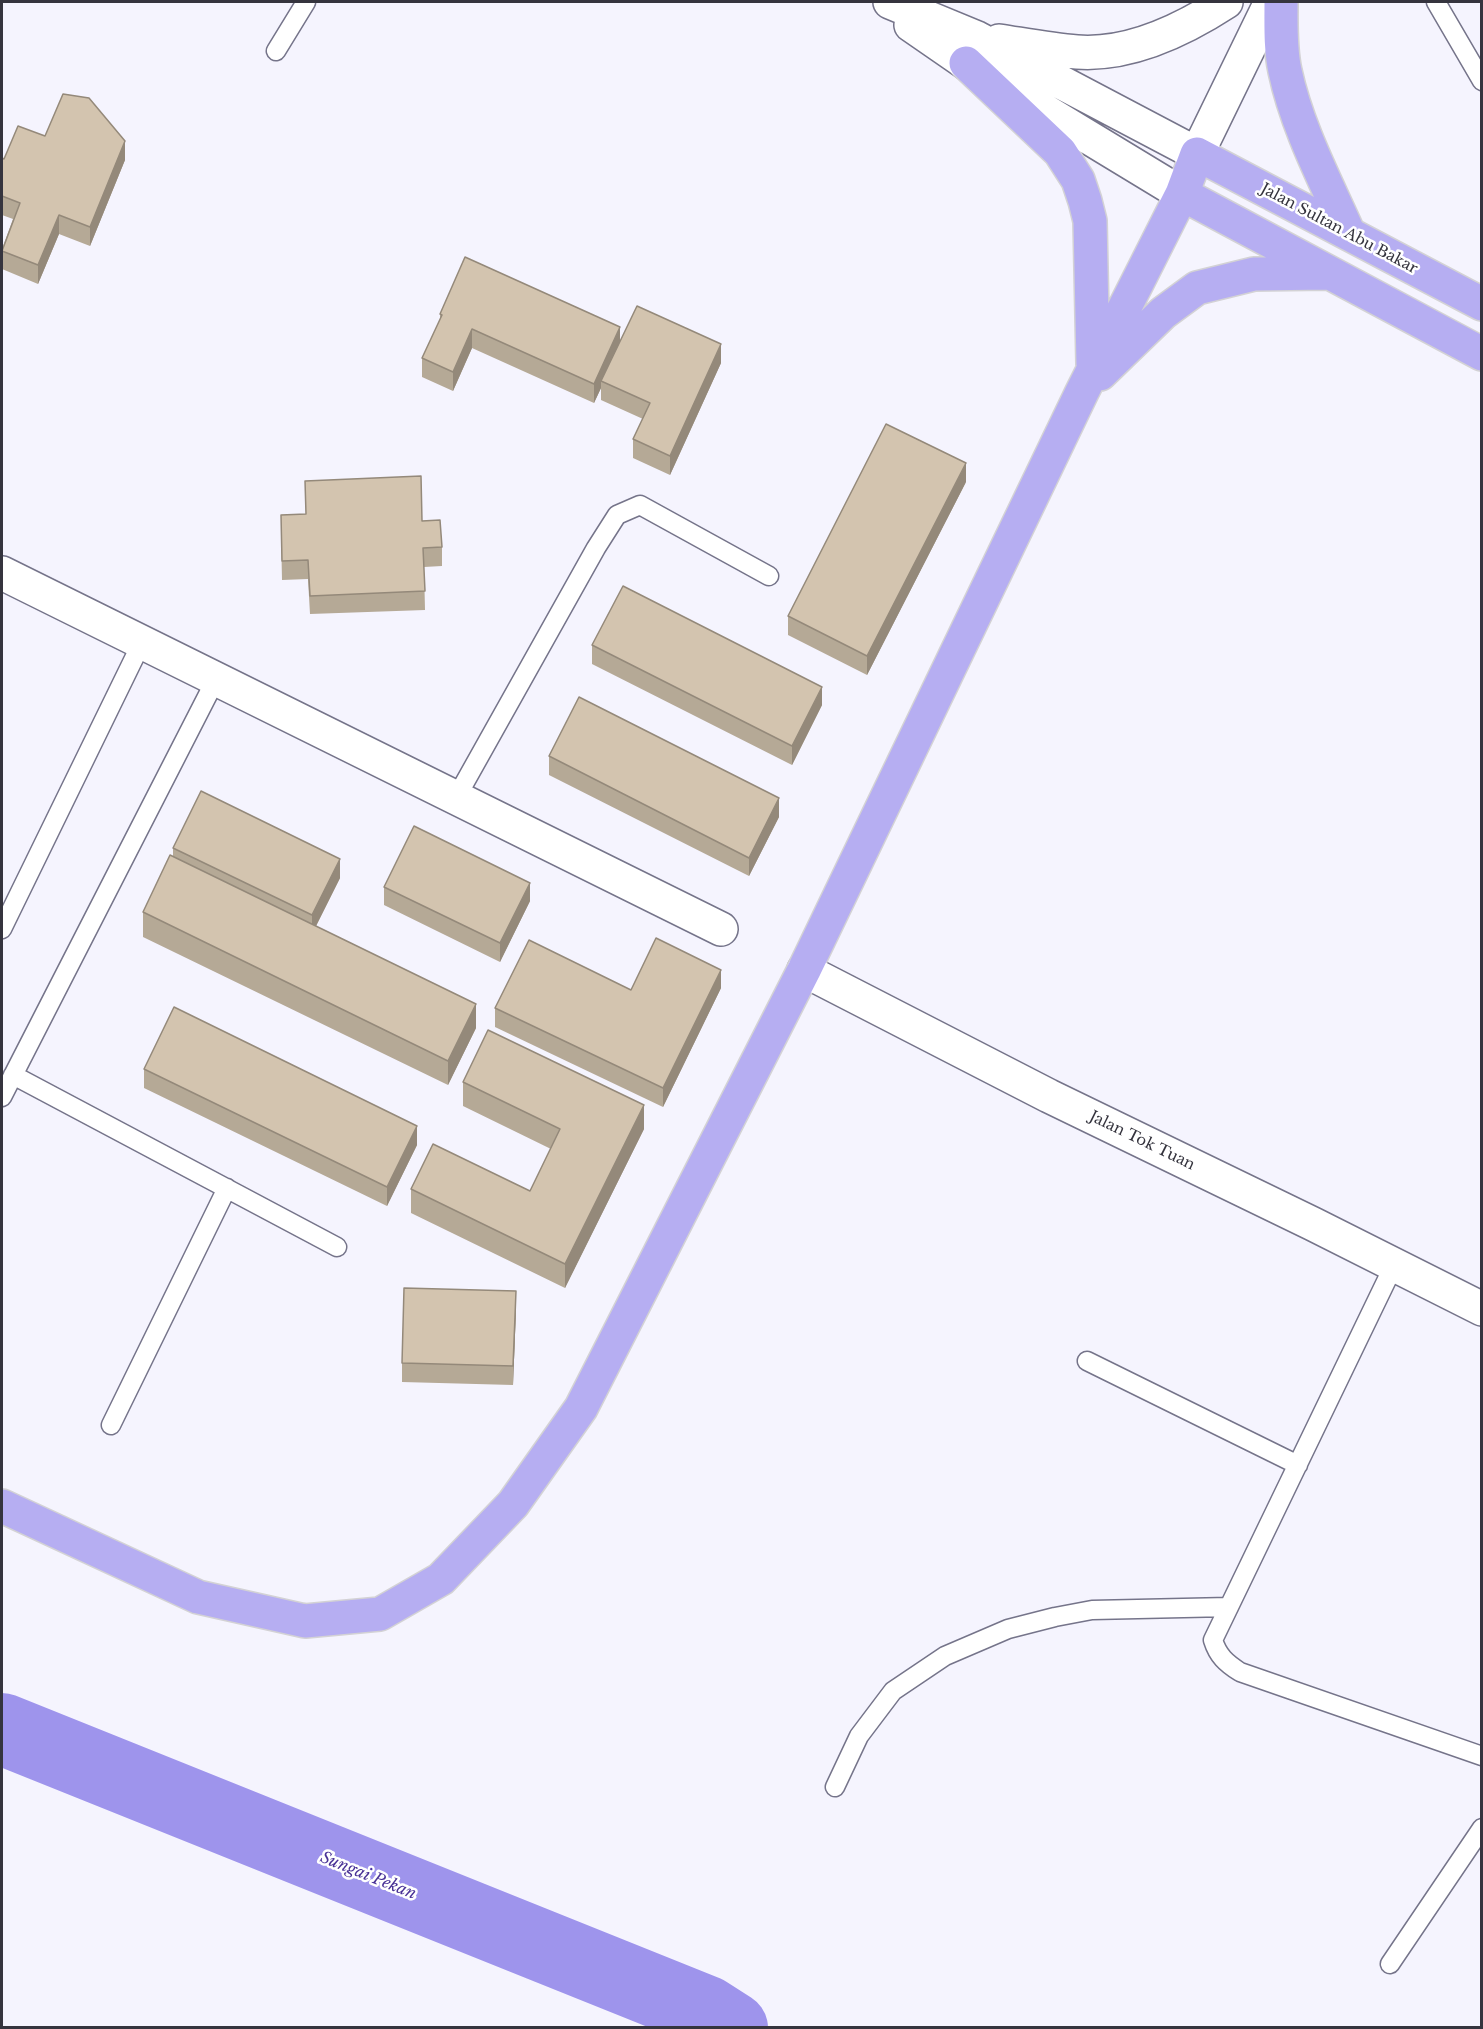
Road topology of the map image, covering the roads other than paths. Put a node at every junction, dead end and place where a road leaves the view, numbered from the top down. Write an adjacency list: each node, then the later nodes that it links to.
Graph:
1 (306, 2): 9 (lane)
2 (877, 2): 8 (street)
3 (890, 2): 8 (street)
4 (1226, 2): 8 (street)
5 (1271, 2): 11 (street)
6 (1281, 2): 13 (highway)
7 (1436, 2): 10 (lane)
8 (971, 50): 11 (street); 12 (street); 17 (highway)
9 (276, 51)
10 (1482, 81)
11 (1197, 154): 12 (highway); 13 (highway, Jalan Sultan Abu Bakar)
12 (1182, 194): 14 (highway); 17 (highway)
13 (1349, 234): 15 (highway, Jalan Sultan Abu Bakar)
14 (1330, 273): 16 (highway); 17 (highway)
15 (1482, 304)
16 (1482, 354)
17 (1088, 380): 25 (highway)
18 (2, 573): 20 (street)
19 (769, 576): 22 (lane)
20 (142, 642): 21 (street); 24 (lane)
21 (216, 678): 22 (street); 26 (lane)
22 (456, 798): 23 (street)
23 (722, 928)
24 (2, 929)
25 (804, 970): 30 (street, Jalan Tok Tuan); 35 (highway)
26 (13, 1075): 27 (lane); 28 (lane)
27 (2, 1097)
28 (226, 1188): 29 (lane); 33 (lane)
29 (337, 1246)
30 (1394, 1265): 31 (street, Jalan Tok Tuan); 34 (lane)
31 (1482, 1309)
32 (1087, 1361): 34 (lane)
33 (111, 1425)
34 (1298, 1465): 36 (lane)
35 (2, 1506)
36 (1229, 1607): 37 (lane); 38 (lane)
37 (1482, 1756)
38 (835, 1787)
39 (1482, 1828): 40 (lane)
40 (1390, 1964)

